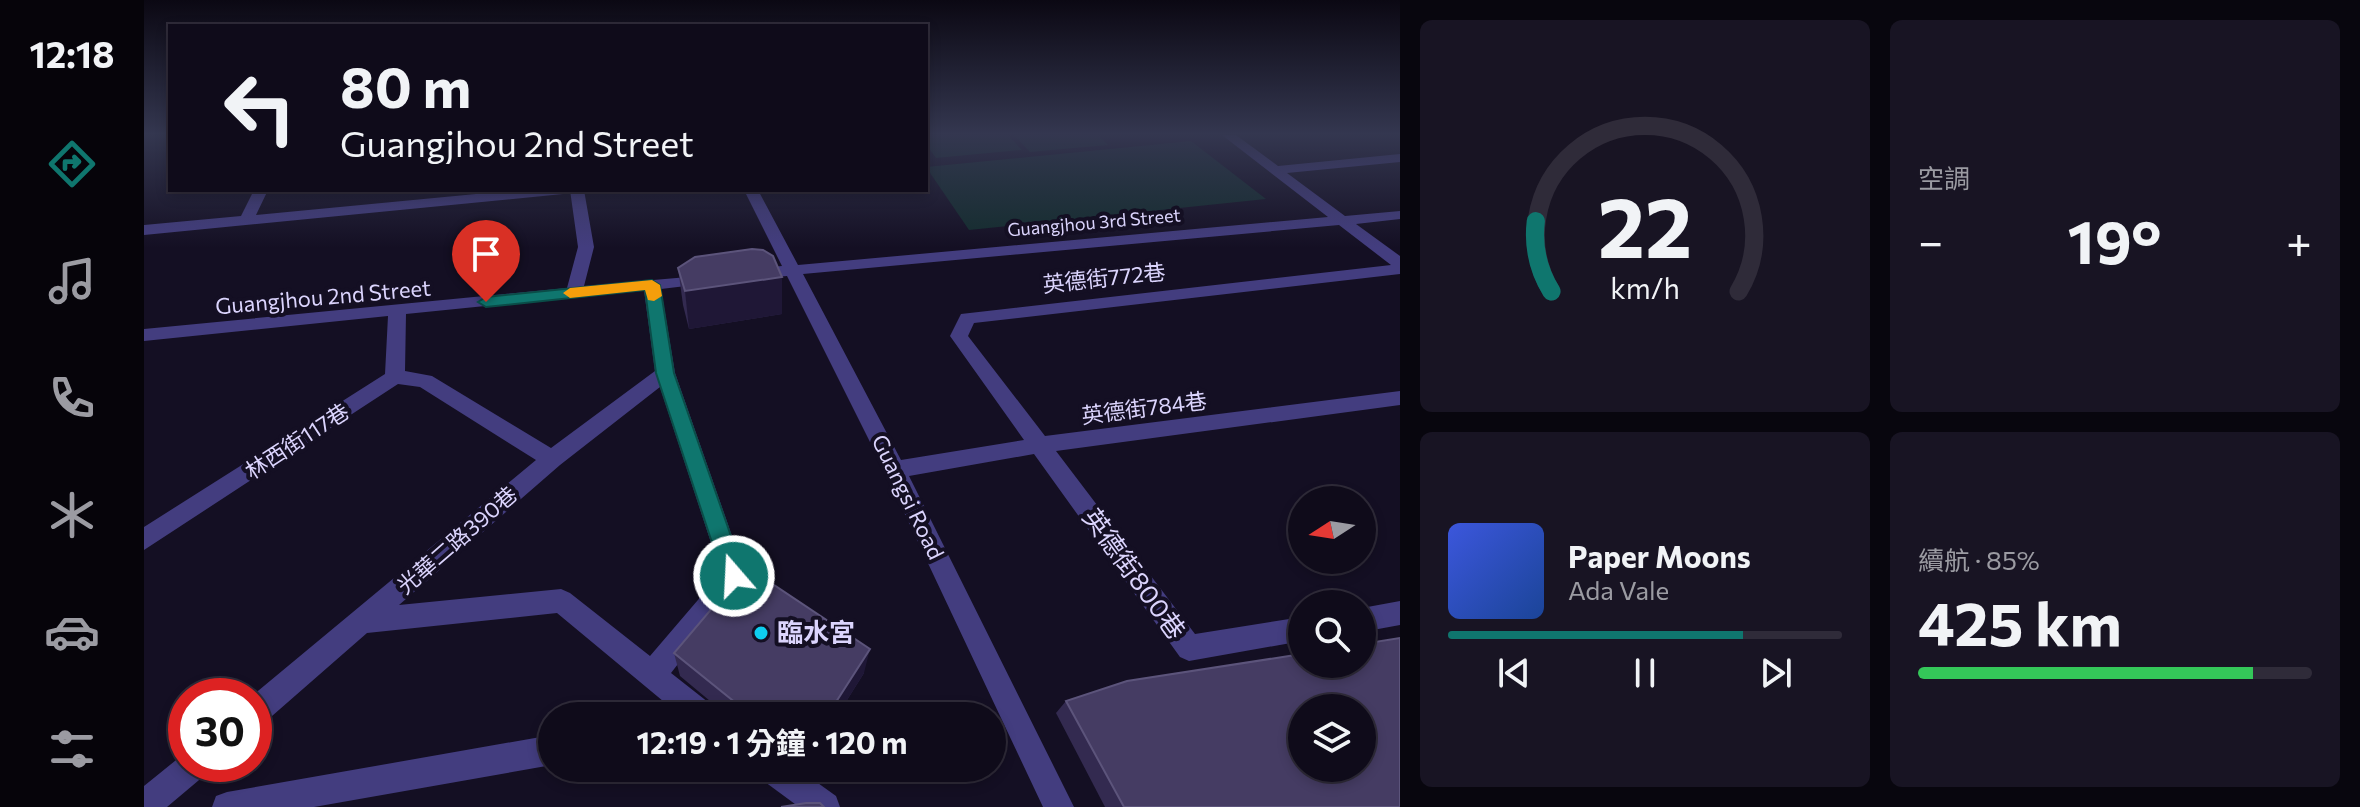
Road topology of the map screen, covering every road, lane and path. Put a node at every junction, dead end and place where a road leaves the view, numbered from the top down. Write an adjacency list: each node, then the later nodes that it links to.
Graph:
1 (1279, 173): 10 (street)
2 (260, 192): 9 (street)
3 (402, 192): 7 (street)
4 (542, 192): 7 (street)
5 (577, 192): 15 (street)
6 (752, 192): 13 (street, Guangsi Road)
7 (398, 206): 9 (street)
8 (1400, 215): 10 (street, Guangjhou 3rd Street)
9 (246, 221): 11 (street)
10 (1343, 221): 12 (street); 13 (street, Guangjhou 3rd Street)
11 (144, 230)
12 (1400, 267): 21 (street, 英德街772巷)
13 (791, 270): 14 (street, Guangjhou 2nd Street); 23 (street, Guangsi Road)
14 (652, 285): 15 (street, Guangjhou 2nd Street); 18 (street)
15 (574, 292): 16 (street, Guangjhou 2nd Street)
16 (397, 312): 17 (street, Guangjhou 2nd Street); 19 (street)
17 (144, 335)
18 (665, 373): 22 (street, 光華二路390巷); 29 (street)
19 (395, 377): 22 (street); 24 (street, 林西街117巷)
20 (1400, 398): 21 (street, 英德街784巷)
21 (1040, 445): 23 (street, 英德街784巷); 28 (street, 英德街800巷)
22 (552, 459): 27 (street, 光華二路390巷)
23 (895, 470): 38 (street, Guangsi Road)
24 (144, 540)
25 (1400, 613): 26 (street)
26 (1376, 617)
27 (363, 621): 29 (street); 30 (street, 光華二路390巷)
28 (1288, 631)
29 (653, 673): 31 (street)
30 (272, 698)
31 (687, 702)
32 (538, 752): 36 (street)
33 (173, 782): 35 (street)
34 (791, 782): 37 (street)
35 (144, 806)
36 (227, 807)
37 (825, 807)
38 (1059, 807)

